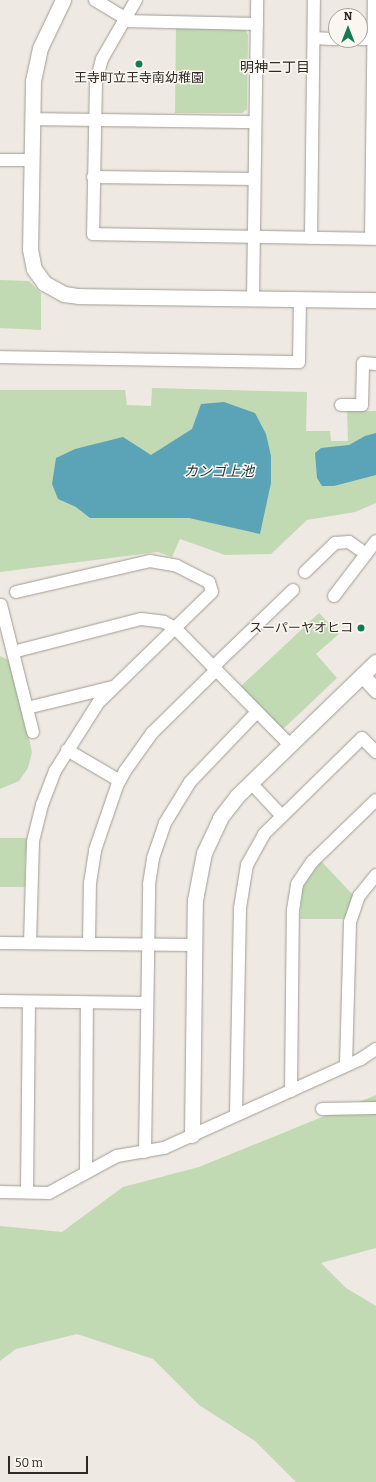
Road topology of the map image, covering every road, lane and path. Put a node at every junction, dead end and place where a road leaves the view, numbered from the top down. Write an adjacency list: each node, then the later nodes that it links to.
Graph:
1 (63, 0): 12 (street)
2 (95, 0): 7 (street)
3 (136, 0): 7 (street)
4 (257, 0): 8 (street)
5 (314, 0): 9 (street)
6 (374, 0): 11 (street)
7 (124, 20): 8 (street); 13 (street)
8 (257, 24): 14 (street)
9 (314, 38): 10 (street); 20 (street)
10 (328, 39)
11 (375, 39): 21 (street)
12 (32, 119): 13 (street); 16 (street)
13 (94, 120): 14 (street); 17 (street)
14 (255, 122): 18 (street)
15 (0, 160): 16 (street)
16 (31, 160): 22 (street)
17 (94, 177): 18 (street); 19 (street)
18 (254, 179): 19 (street)
19 (254, 237): 20 (street); 22 (street)
20 (311, 238): 21 (street)
21 (374, 239)
22 (253, 299): 23 (street)
23 (300, 299): 24 (street); 25 (street)
24 (376, 300)
25 (0, 357)
26 (376, 364): 27 (street)
27 (341, 405)
28 (376, 541): 29 (street)
29 (366, 554): 30 (street); 33 (street)
30 (304, 572)
31 (293, 590): 38 (street)
32 (16, 592): 35 (street)
33 (334, 596)
34 (1, 605): 36 (street)
35 (175, 628): 36 (street); 38 (street); 40 (street)
36 (13, 652): 42 (street)
37 (376, 662): 39 (street)
38 (214, 668): 43 (street); 48 (street)
39 (362, 675): 41 (street); 45 (street)
40 (114, 687): 42 (street); 46 (street)
41 (376, 690)
42 (27, 708): 44 (street)
43 (257, 712): 45 (street); 56 (street)
44 (33, 732)
45 (290, 745): 49 (street)
46 (67, 750): 48 (street); 54 (street)
47 (376, 752): 51 (street)
48 (120, 781): 55 (street)
49 (251, 783): 51 (street); 57 (street)
50 (376, 800): 64 (street)
51 (282, 816): 67 (street)
52 (376, 875): 63 (street)
53 (0, 943): 54 (street)
54 (30, 943): 55 (street)
55 (89, 944): 56 (street)
56 (148, 944): 57 (street); 61 (street)
57 (194, 945): 68 (street)
58 (0, 1001): 59 (street)
59 (29, 1002): 60 (street); 72 (street)
60 (88, 1002): 61 (street); 70 (street)
61 (147, 1003): 69 (street)
62 (376, 1049): 63 (street)
63 (346, 1066): 64 (street)
64 (291, 1091): 67 (street)
65 (322, 1108): 66 (street)
66 (376, 1108)
67 (236, 1115): 68 (street)
68 (192, 1135): 69 (street)
69 (145, 1152): 70 (street)
70 (86, 1172): 72 (street)
71 (0, 1192): 72 (street)
72 (27, 1192)

